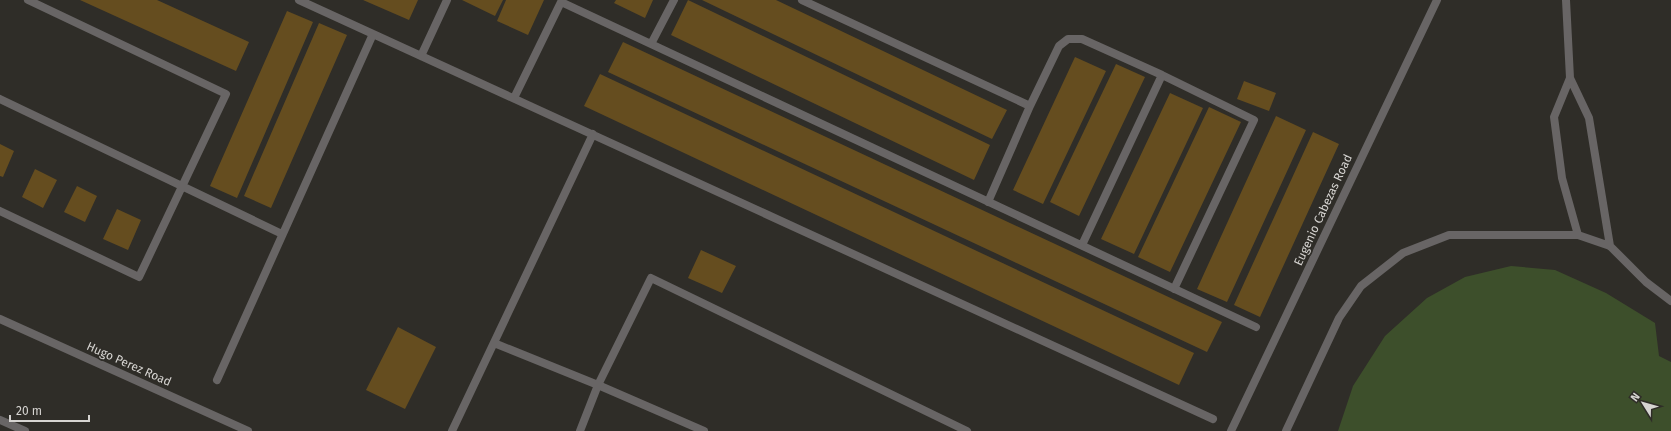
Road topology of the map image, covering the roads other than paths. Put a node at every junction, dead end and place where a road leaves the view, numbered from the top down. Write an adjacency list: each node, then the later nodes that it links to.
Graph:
1 (28, 0): 18 (street)
2 (300, 0): 9 (street)
3 (447, 0): 11 (street)
4 (674, 0): 10 (street)
5 (802, 0): 16 (street)
6 (1437, 0): 40 (street, Eugenio Cabezas Road)
7 (1566, 0): 13 (street)
8 (561, 1): 10 (street); 14 (street)
9 (373, 34): 11 (street); 21 (street)
10 (651, 44): 19 (street)
11 (421, 56): 14 (street)
12 (1162, 75): 16 (street); 23 (street); 25 (street)
13 (1570, 78): 22 (street); 24 (street)
14 (514, 98): 17 (street)
15 (0, 99): 18 (street)
16 (1030, 106): 19 (street)
17 (593, 134): 29 (street); 32 (street)
18 (182, 186): 20 (street); 21 (street)
19 (988, 202): 23 (street)
20 (0, 211)
21 (282, 234): 30 (street)
22 (1578, 235): 24 (street); 41 (street)
23 (1082, 245): 25 (street)
24 (1610, 246): 26 (street)
25 (1174, 289): 28 (street)
26 (1671, 301)
27 (0, 319): 35 (street, Hugo Perez Road)
28 (1256, 327)
29 (494, 343): 31 (street); 36 (street)
30 (217, 380)
31 (598, 385): 37 (street); 38 (street); 39 (street)
32 (1213, 419)
33 (0, 420): 34 (street)
34 (25, 431)
35 (248, 431)
36 (452, 431)
37 (580, 431)
38 (704, 431)
39 (967, 431)
40 (1232, 431)
41 (1286, 431)

